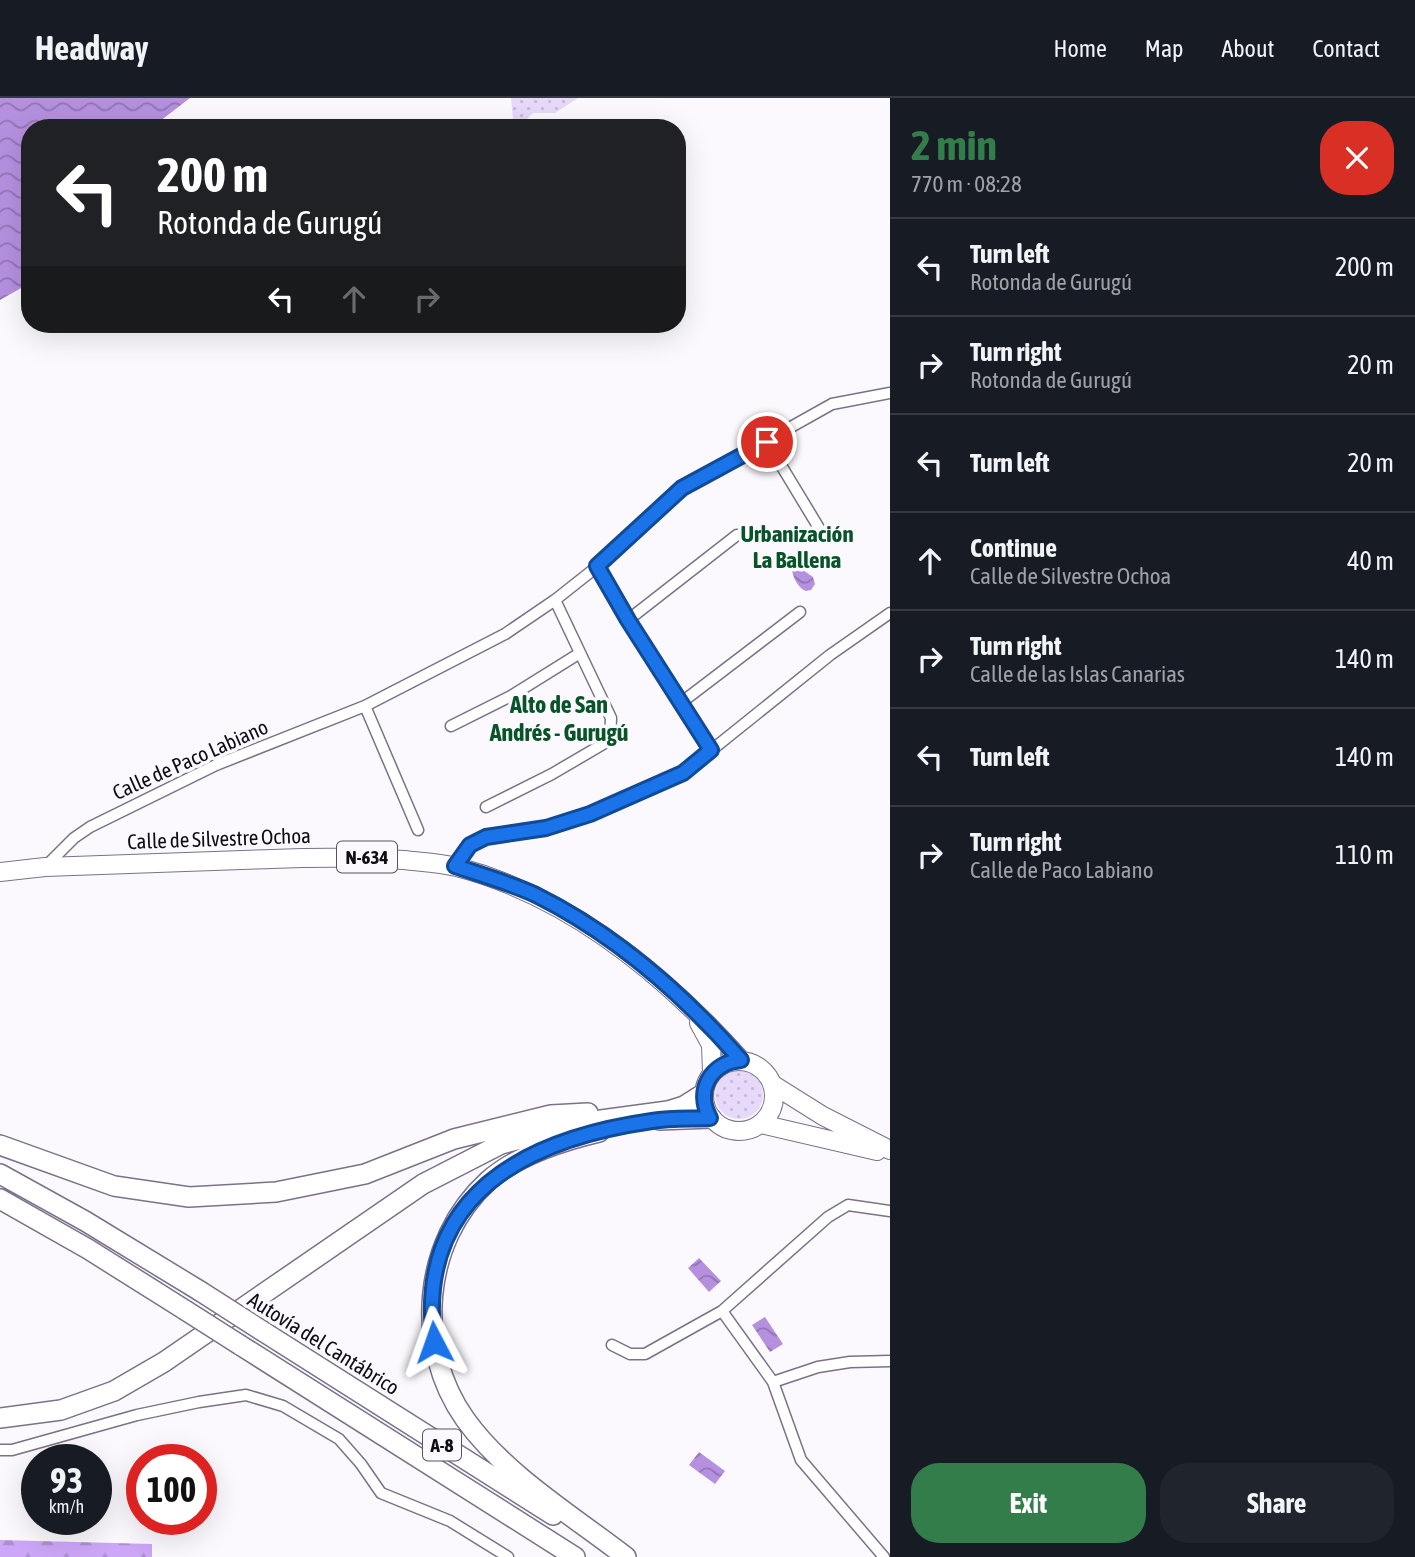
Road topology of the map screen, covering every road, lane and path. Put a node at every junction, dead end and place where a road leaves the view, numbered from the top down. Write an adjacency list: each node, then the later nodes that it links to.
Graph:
1 (890, 393): 2 (street, Calle de Paco Labiano)
2 (767, 442): 3 (street); 5 (street, Calle de Paco Labiano)
3 (822, 533)
4 (737, 535): 9 (street)
5 (597, 566): 6 (street, Calle de Paco Labiano); 9 (street)
6 (555, 600): 10 (street); 12 (street, Calle de Paco Labiano)
7 (800, 612): 11 (street)
8 (890, 613): 14 (street)
9 (628, 620): 11 (street)
10 (580, 653): 13 (street); 15 (street)
11 (682, 702): 14 (street)
12 (365, 706): 16 (street); 18 (street, Calle de Paco Labiano)
13 (451, 726)
14 (711, 750): 17 (street)
15 (486, 807)
16 (418, 830)
17 (455, 866): 18 (highway, Calle de Silvestre Ochoa / N-634); 20 (highway, Calle de Silvestre Ochoa / N-634)
18 (45, 867): 19 (highway, Calle de Silvestre Ochoa / N-634)
19 (0, 872)
20 (691, 1008): 21 (highway, N-634); 22 (highway, N-634)
21 (741, 1060): 22 (highway); 23 (highway, N-634)
22 (712, 1073): 24 (highway)
23 (772, 1084): 28 (highway); 31 (highway, N-634)
24 (703, 1094): 25 (highway); 26 (highway)
25 (624, 1115): 29 (highway); 30 (highway)
26 (710, 1118): 27 (highway); 28 (highway, N-634)
27 (653, 1120): 29 (highway); 46 (highway)
28 (761, 1124): 31 (highway, N-634)
29 (566, 1127): 41 (highway)
30 (0, 1145)
31 (890, 1152)
32 (0, 1174): 45 (highway, Autovía del Cantábrico / A-8, bridge)
33 (0, 1199): 36 (highway, A-8)
34 (890, 1211): 37 (street)
35 (0, 1213): 36 (highway)
36 (88, 1249): 44 (highway, A-8, bridge)
37 (722, 1311): 38 (street); 40 (street)
38 (612, 1345)
39 (890, 1361): 40 (street)
40 (774, 1382): 47 (street)
41 (0, 1418)
42 (0, 1450): 43 (street)
43 (508, 1557)
44 (575, 1557)
45 (619, 1557)
46 (626, 1557)
47 (884, 1557)

